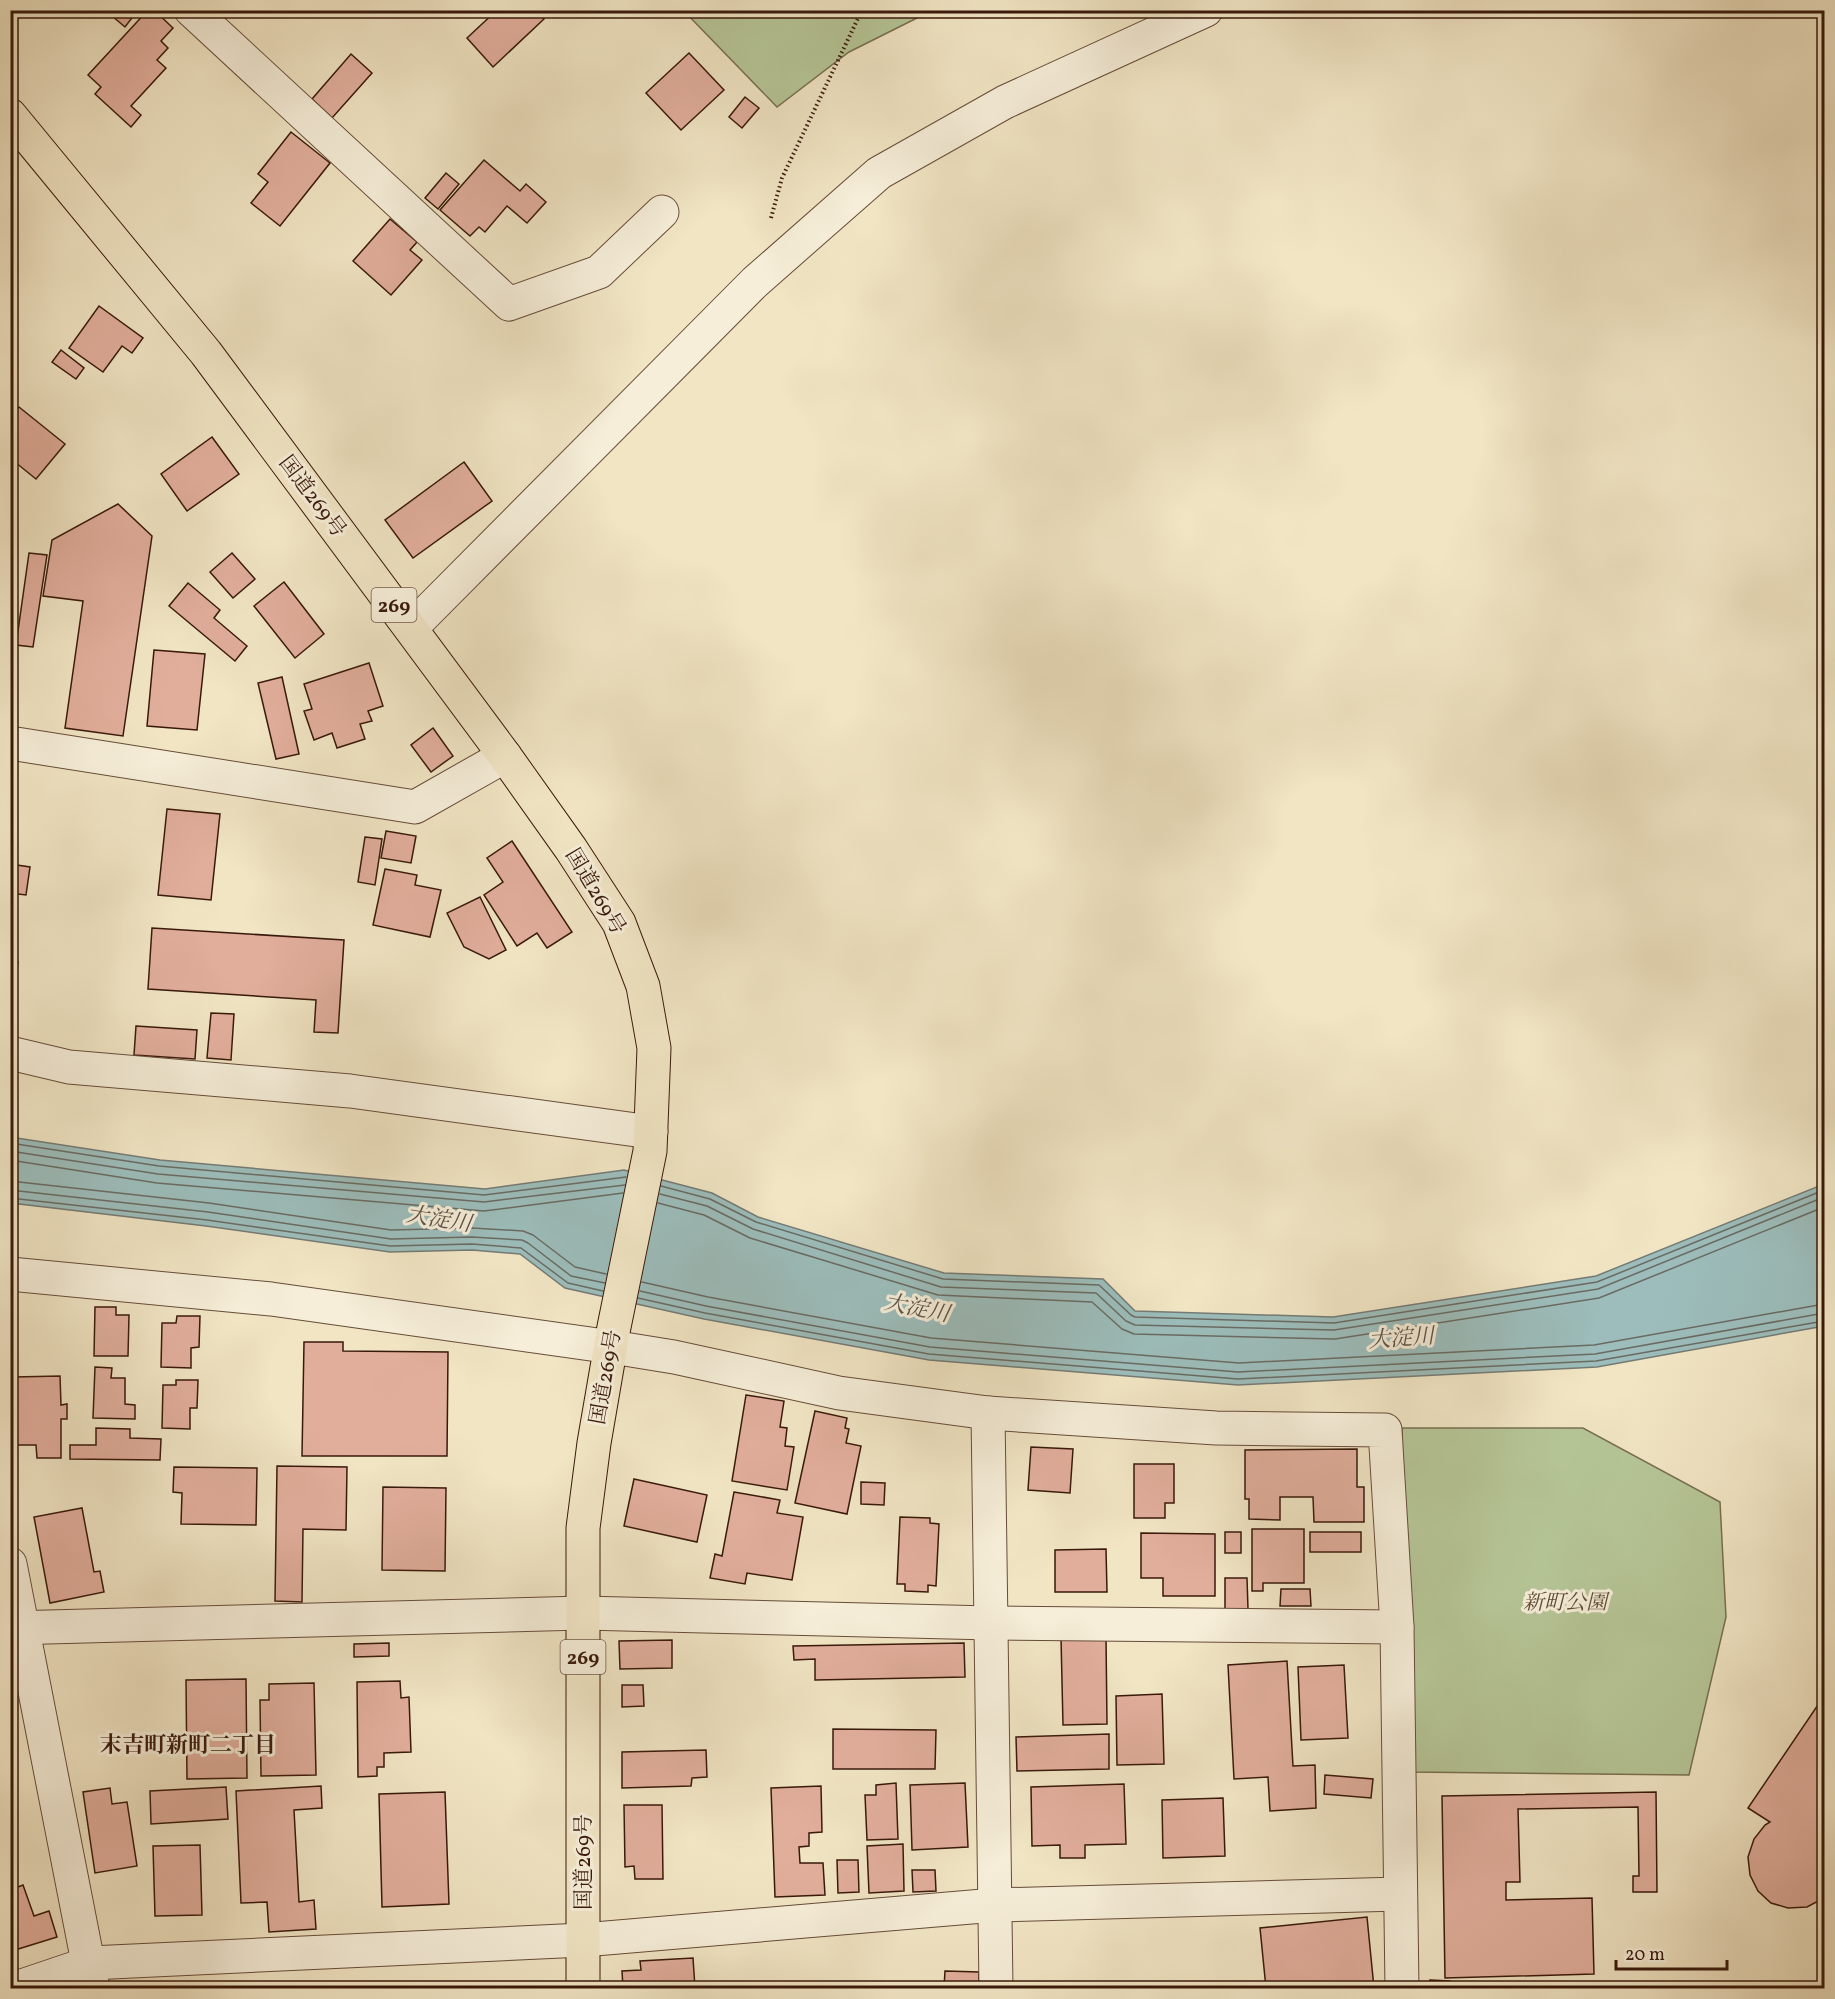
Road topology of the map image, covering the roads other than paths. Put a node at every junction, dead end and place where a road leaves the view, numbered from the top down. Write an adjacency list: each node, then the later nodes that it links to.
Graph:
1 (191, 10): 4 (street)
2 (1206, 10): 5 (street)
3 (10, 115): 5 (highway, 国道269号 / 269)
4 (662, 212)
5 (411, 627): 7 (highway, 国道269号 / 269)
6 (10, 743): 7 (street)
7 (504, 756): 9 (highway, 国道269号 / 269)
8 (10, 1053): 9 (street)
9 (651, 1141): 11 (highway, 国道269号 / 269)
10 (10, 1274): 11 (street)
11 (613, 1337): 12 (street); 14 (highway, 国道269号 / 269)
12 (988, 1413): 15 (street); 16 (street)
13 (10, 1564): 17 (street)
14 (583, 1613): 15 (street); 17 (street); 20 (highway, 国道269号 / 269)
15 (991, 1623): 16 (street); 19 (street)
16 (1397, 1627): 18 (street)
17 (16, 1628): 21 (street)
18 (1399, 1894): 19 (street); 25 (street)
19 (995, 1905): 20 (street); 24 (street)
20 (583, 1940): 21 (street); 23 (highway, 国道269号 / 269)
21 (92, 1976): 22 (street)
22 (16, 1989)
23 (583, 1989)
24 (996, 1989)
25 (1402, 1989)

